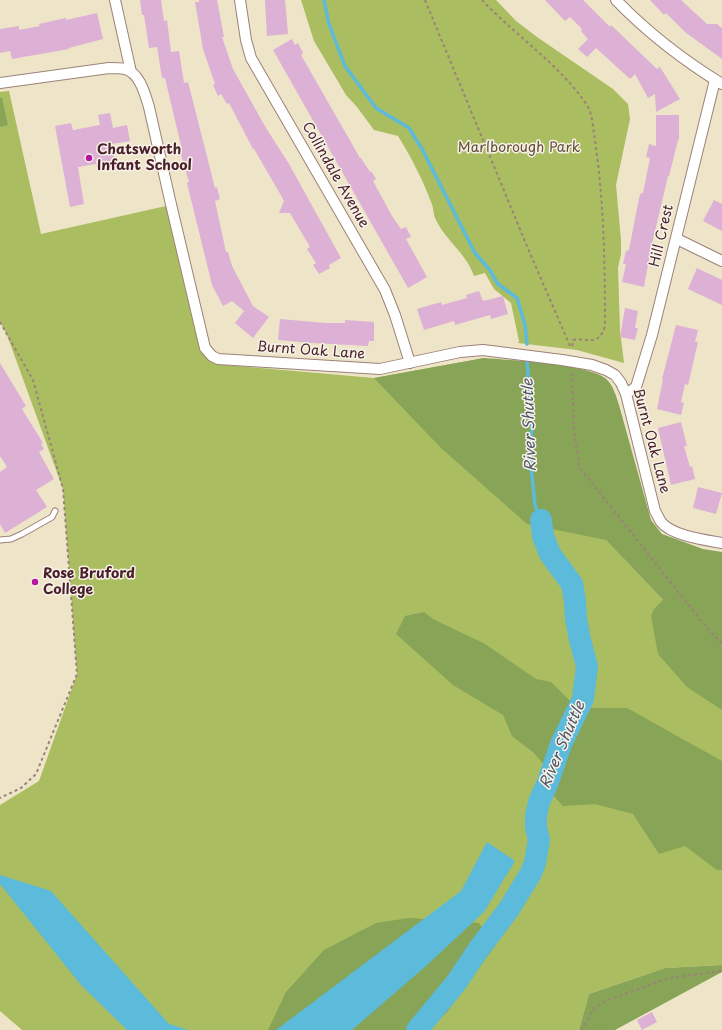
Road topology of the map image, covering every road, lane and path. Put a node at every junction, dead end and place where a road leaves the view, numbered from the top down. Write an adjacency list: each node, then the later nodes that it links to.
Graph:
1 (115, 0): 6 (street)
2 (240, 0): 12 (street, Collindale Avenue)
3 (425, 0): 4 (path)
4 (482, 0)
5 (616, 0): 7 (street)
6 (131, 72): 8 (street); 12 (street, Burnt Oak Lane)
7 (718, 82): 9 (street, Hill Crest)
8 (0, 83)
9 (676, 239): 10 (street); 14 (street, Hill Crest)
10 (722, 261)
11 (0, 322): 19 (path)
12 (410, 363): 14 (street, Burnt Oak Lane)
13 (572, 368): 18 (path)
14 (626, 394): 17 (street, Burnt Oak Lane)
15 (55, 511): 16 (lane)
16 (0, 540)
17 (722, 543)
18 (722, 644)
19 (0, 798)
20 (722, 971): 21 (path)
21 (581, 1030)

